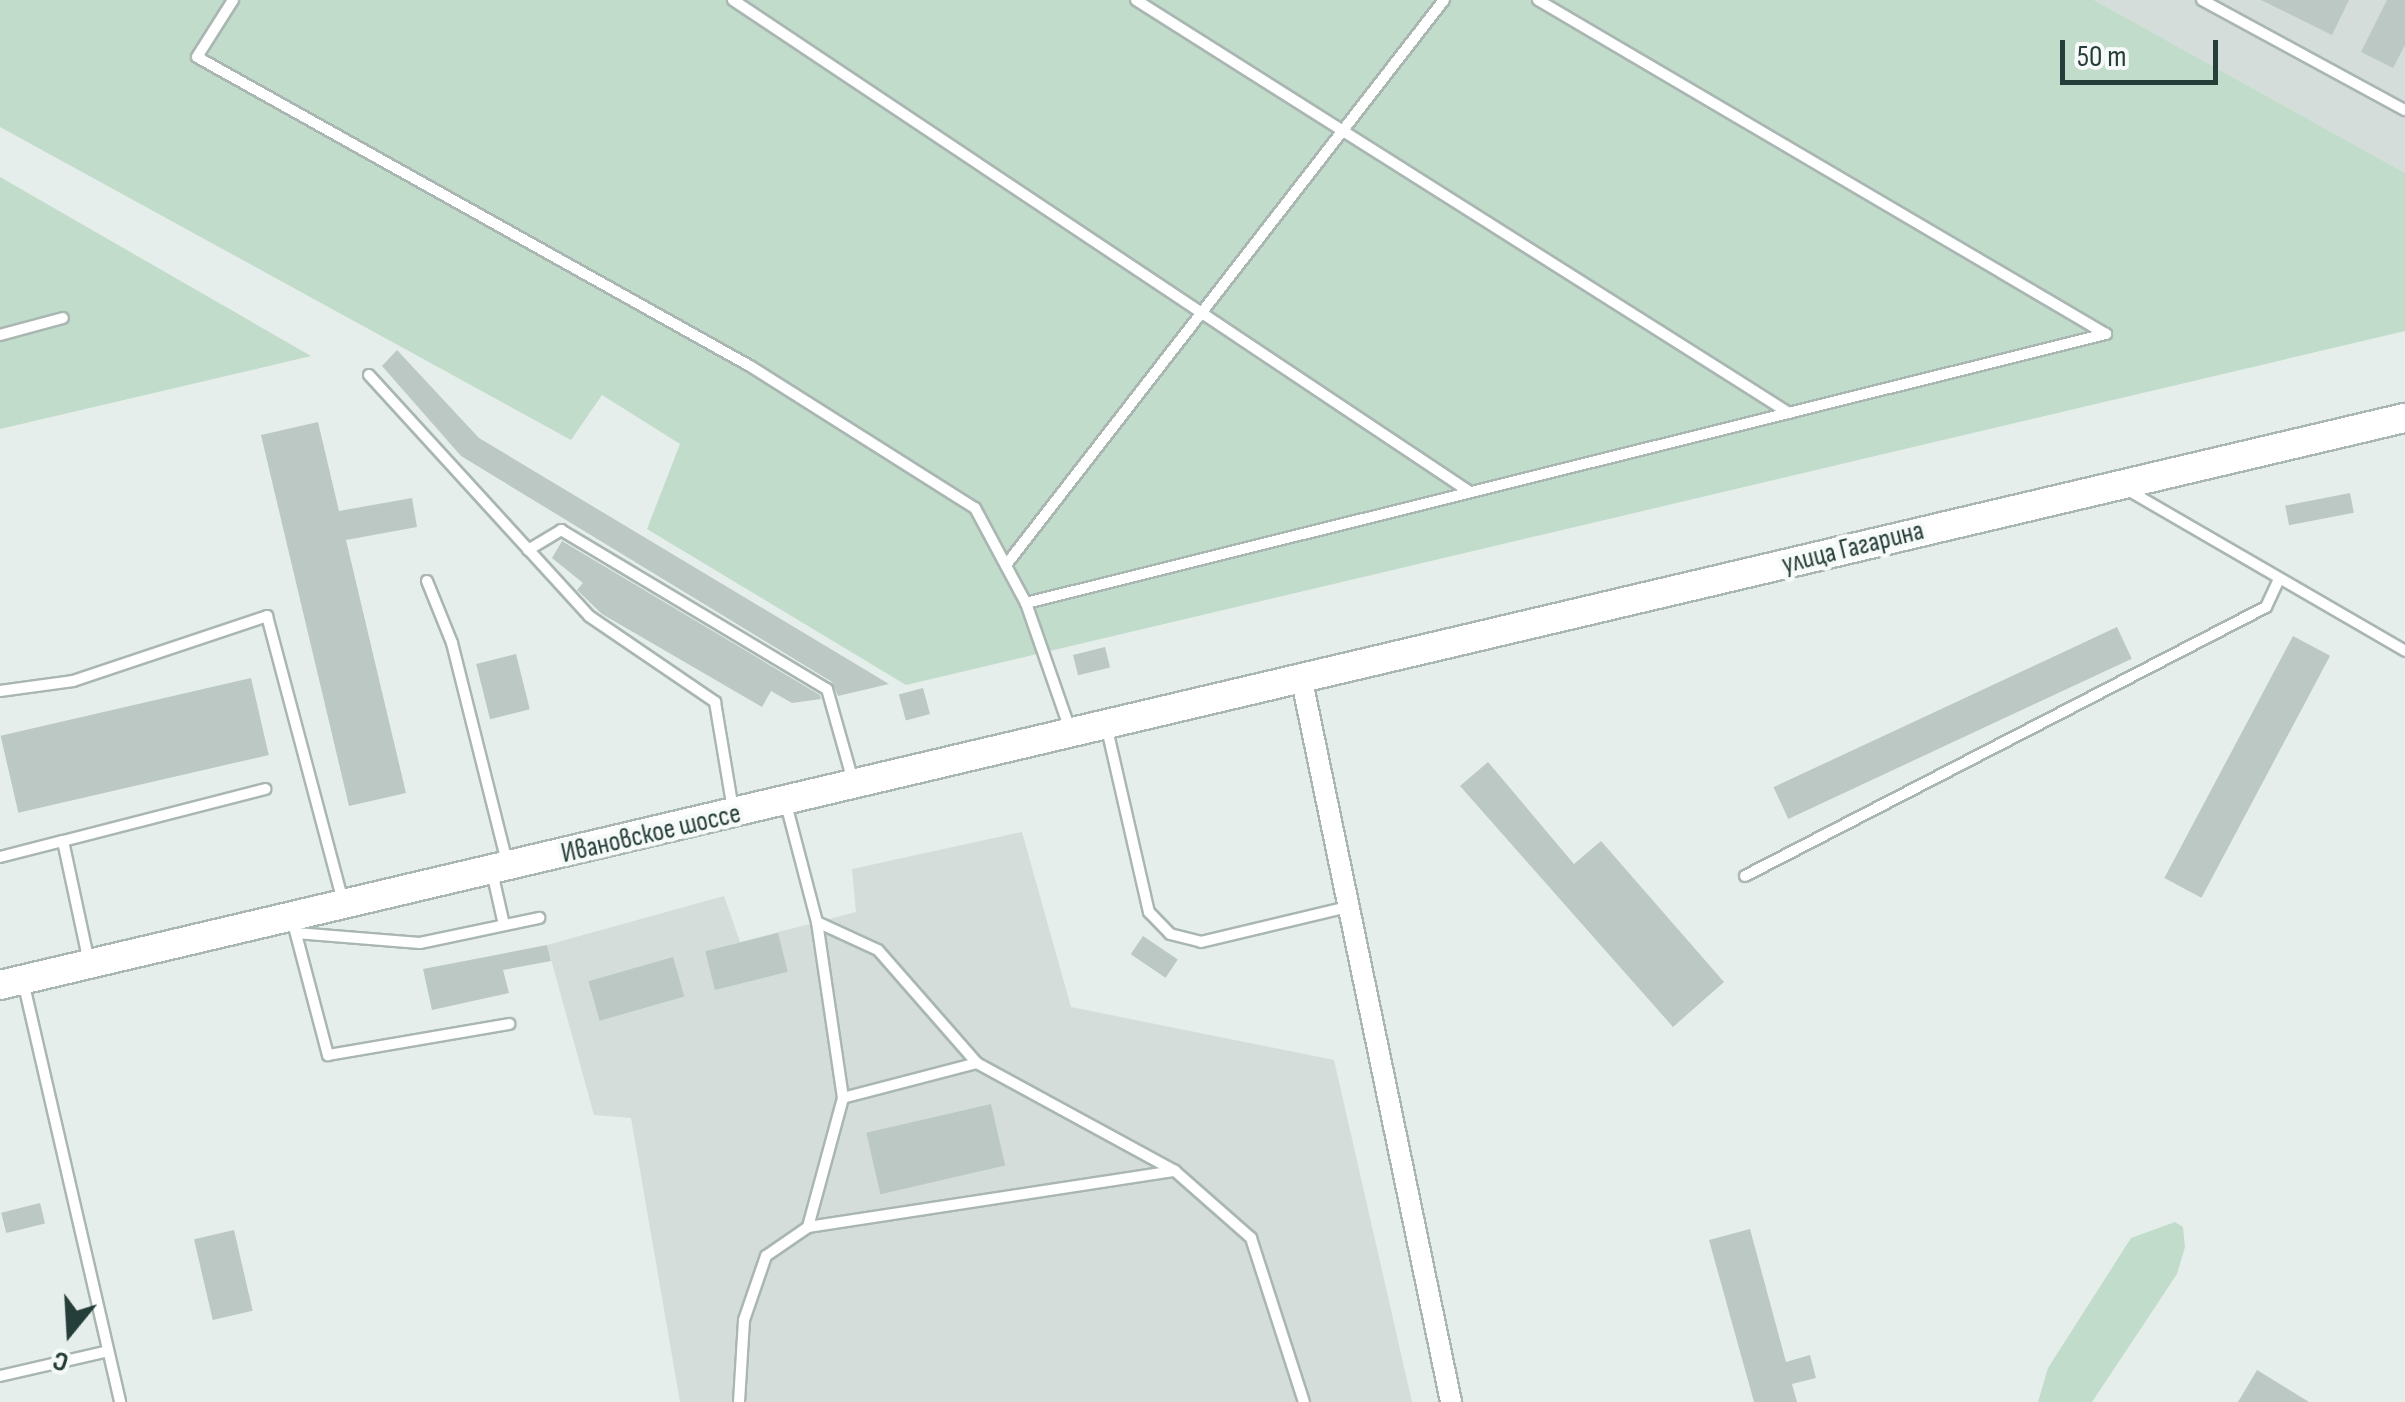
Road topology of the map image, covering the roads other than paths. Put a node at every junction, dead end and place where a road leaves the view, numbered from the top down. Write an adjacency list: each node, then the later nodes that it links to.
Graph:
1 (233, 0): 18 (lane)
2 (733, 0): 9 (lane)
3 (1136, 0): 8 (lane)
4 (1444, 0): 8 (lane)
5 (1538, 0): 13 (lane)
6 (2202, 0): 7 (lane)
7 (2405, 110)
8 (1344, 131): 9 (lane); 13 (lane)
9 (1206, 313): 16 (lane); 18 (lane)
10 (63, 318): 11 (lane)
11 (0, 335)
12 (368, 375): 17 (lane)
13 (1789, 413): 16 (lane)
14 (2405, 418): 15 (street, улица Гагарина)
15 (2116, 484): 20 (lane); 23 (street, улица Гагарина)
16 (1470, 492): 21 (lane)
17 (528, 550): 27 (lane); 30 (lane)
18 (1006, 566): 21 (lane)
19 (426, 581): 33 (lane)
20 (2278, 582): 22 (lane); 34 (lane)
21 (1026, 603): 26 (lane)
22 (2405, 651)
23 (1302, 682): 25 (street, Ивановское шоссе); 36 (street)
24 (0, 691): 35 (lane)
25 (1107, 729): 26 (street, Ивановское шоссе); 36 (lane)
26 (1072, 736): 27 (street, Ивановское шоссе)
27 (855, 787): 29 (street, Ивановское шоссе)
28 (265, 789): 31 (lane)
29 (786, 803): 30 (street, Ивановское шоссе); 38 (lane)
30 (734, 815): 33 (street, Ивановское шоссе)
31 (63, 841): 32 (lane); 41 (lane)
32 (0, 856)
33 (500, 869): 35 (street, Ивановское шоссе); 40 (lane)
34 (1745, 876)
35 (343, 903): 39 (street, Ивановское шоссе)
36 (1353, 906): 53 (street)
37 (539, 918): 40 (lane)
38 (817, 922): 44 (lane); 45 (lane)
39 (294, 923): 40 (lane); 41 (street, Ивановское шоссе); 43 (lane)
40 (504, 925)
41 (90, 964): 42 (street, Ивановское шоссе)
42 (12, 982): 48 (lane)
43 (509, 1024)
44 (977, 1063): 45 (lane); 46 (lane)
45 (842, 1098): 47 (lane)
46 (1175, 1171): 47 (lane); 52 (lane)
47 (808, 1227): 51 (lane)
48 (108, 1351): 49 (lane); 50 (lane)
49 (0, 1376)
50 (120, 1402)
51 (739, 1402)
52 (1304, 1402)
53 (1451, 1402)

